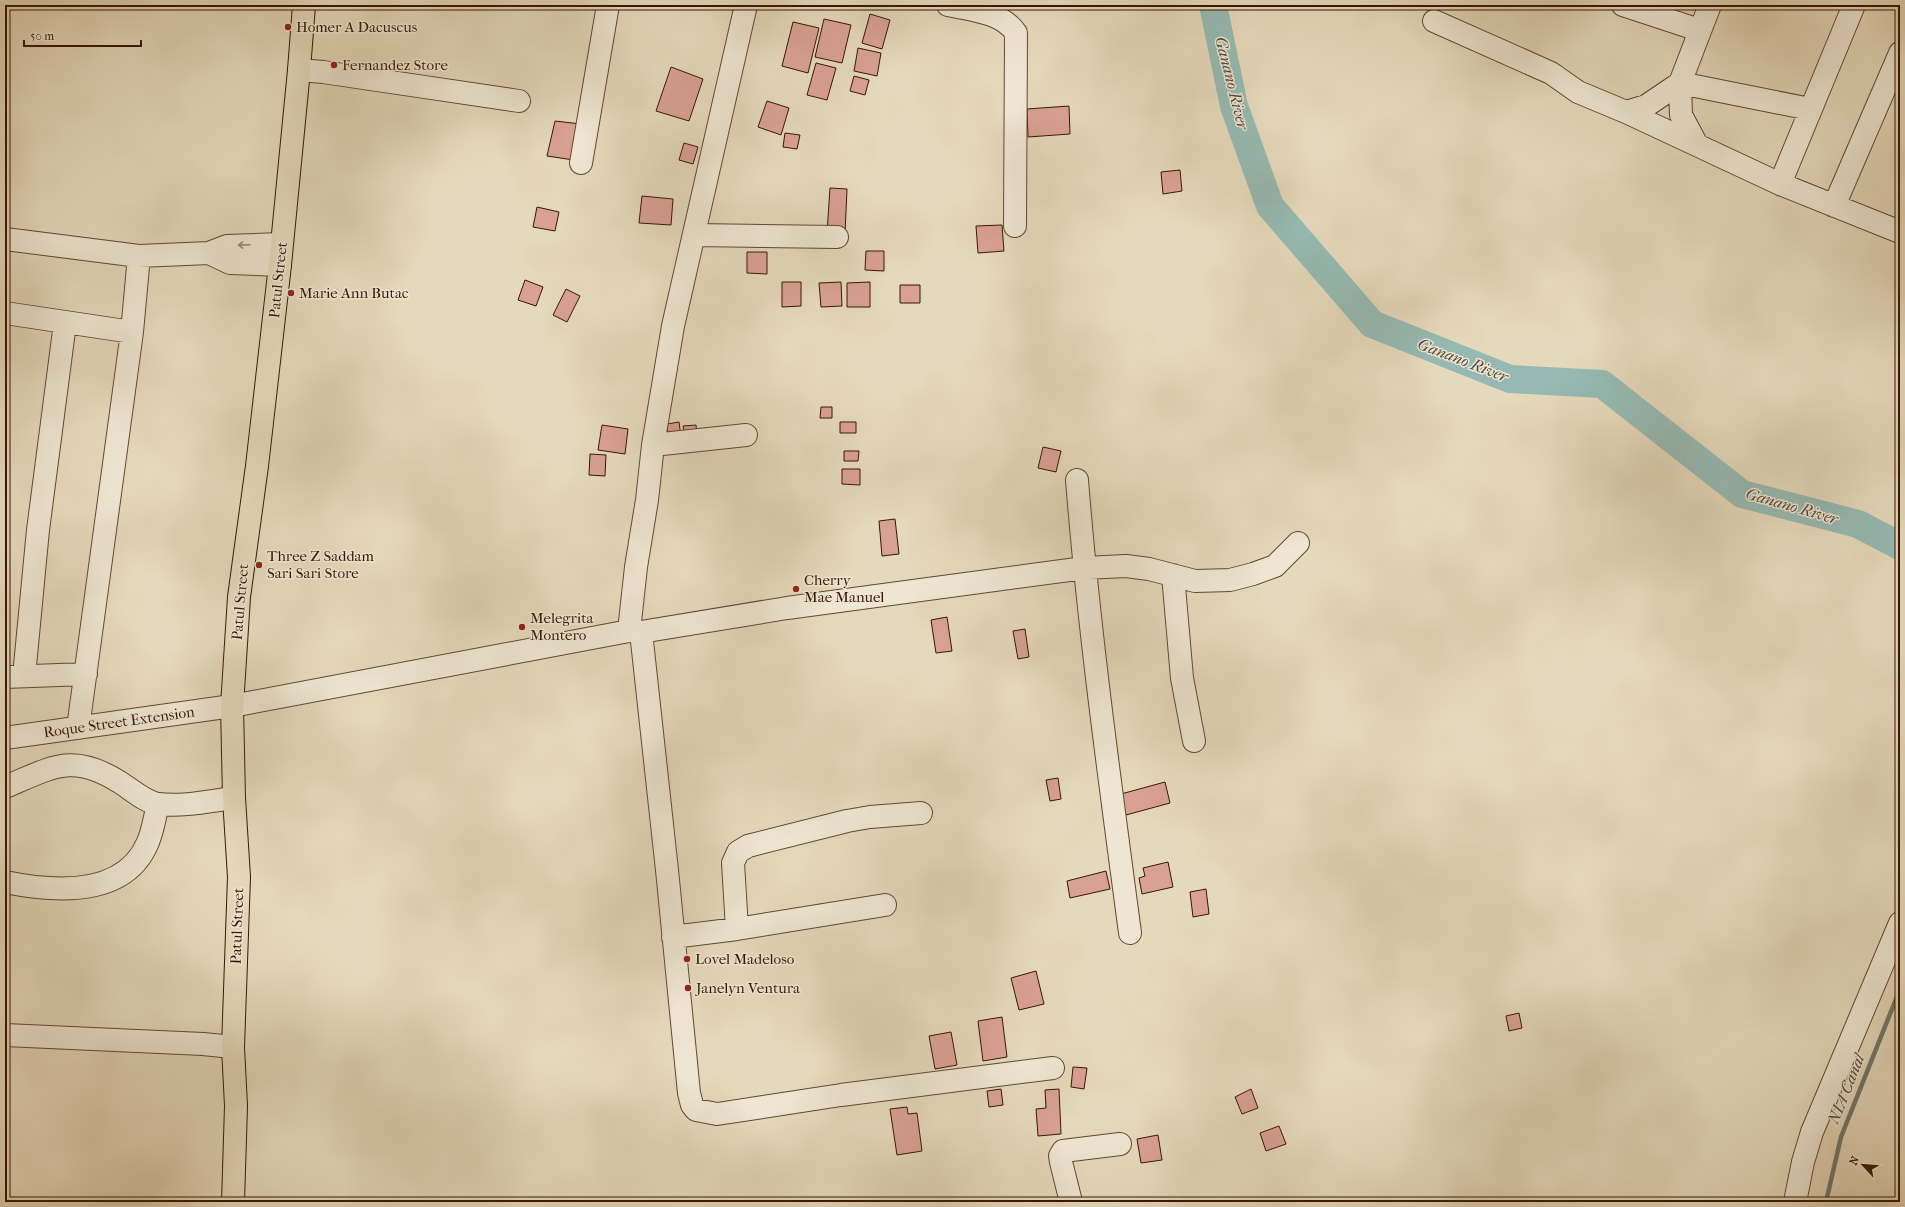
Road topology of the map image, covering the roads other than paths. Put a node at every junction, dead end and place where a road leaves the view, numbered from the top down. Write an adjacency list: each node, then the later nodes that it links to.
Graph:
1 (304, 5): 11 (main road, Patul Street)
2 (608, 5): 17 (street)
3 (746, 5): 22 (street)
4 (948, 5): 20 (street)
5 (1623, 5): 9 (street)
6 (1710, 5): 9 (street)
7 (1854, 5): 14 (street)
8 (1434, 21): 15 (street)
9 (1699, 30): 12 (street)
10 (1900, 53): 19 (street)
11 (299, 70): 13 (street); 25 (main road, Patul Street)
12 (1680, 83): 14 (street); 15 (street); 16 (street)
13 (519, 100)
14 (1810, 109): 18 (street)
15 (1626, 112): 16 (street)
16 (1697, 145): 18 (street)
17 (581, 162)
18 (1780, 184): 19 (street)
19 (1834, 206): 21 (street)
20 (1015, 226)
21 (1900, 232)
22 (695, 235): 23 (street); 31 (street)
23 (837, 238)
24 (5, 239): 26 (street)
25 (280, 255): 26 (street); 39 (main road, Patul Street)
26 (139, 256): 29 (street)
27 (5, 313): 28 (street)
28 (65, 323): 29 (street); 38 (street)
29 (132, 332): 37 (street)
30 (746, 435): 31 (street)
31 (653, 445): 36 (street)
32 (1077, 480): 34 (street)
33 (1298, 543): 35 (street, Roque Street Extension)
34 (1084, 568): 35 (street, Roque Street Extension); 36 (street, Roque Street Extension); 51 (street)
35 (1173, 576): 42 (street)
36 (635, 632): 39 (street, Roque Street Extension); 52 (street)
37 (86, 674): 38 (street); 40 (street)
38 (15, 676)
39 (232, 706): 40 (street, Roque Street Extension); 44 (main road, Patul Street)
40 (78, 728): 41 (street, Roque Street Extension)
41 (5, 738)
42 (1194, 741)
43 (5, 787): 45 (street)
44 (234, 798): 45 (street); 54 (main road, Patul Street)
45 (158, 804): 47 (street)
46 (920, 813): 50 (street)
47 (5, 882)
48 (885, 905): 50 (street)
49 (1900, 923): 59 (street)
50 (737, 929): 52 (street)
51 (1130, 932)
52 (673, 937): 55 (street)
53 (5, 1035): 54 (street)
54 (233, 1048): 57 (main road, Patul Street)
55 (1053, 1068)
56 (1120, 1144): 58 (street)
57 (233, 1202)
58 (1071, 1202)
59 (1794, 1202)

